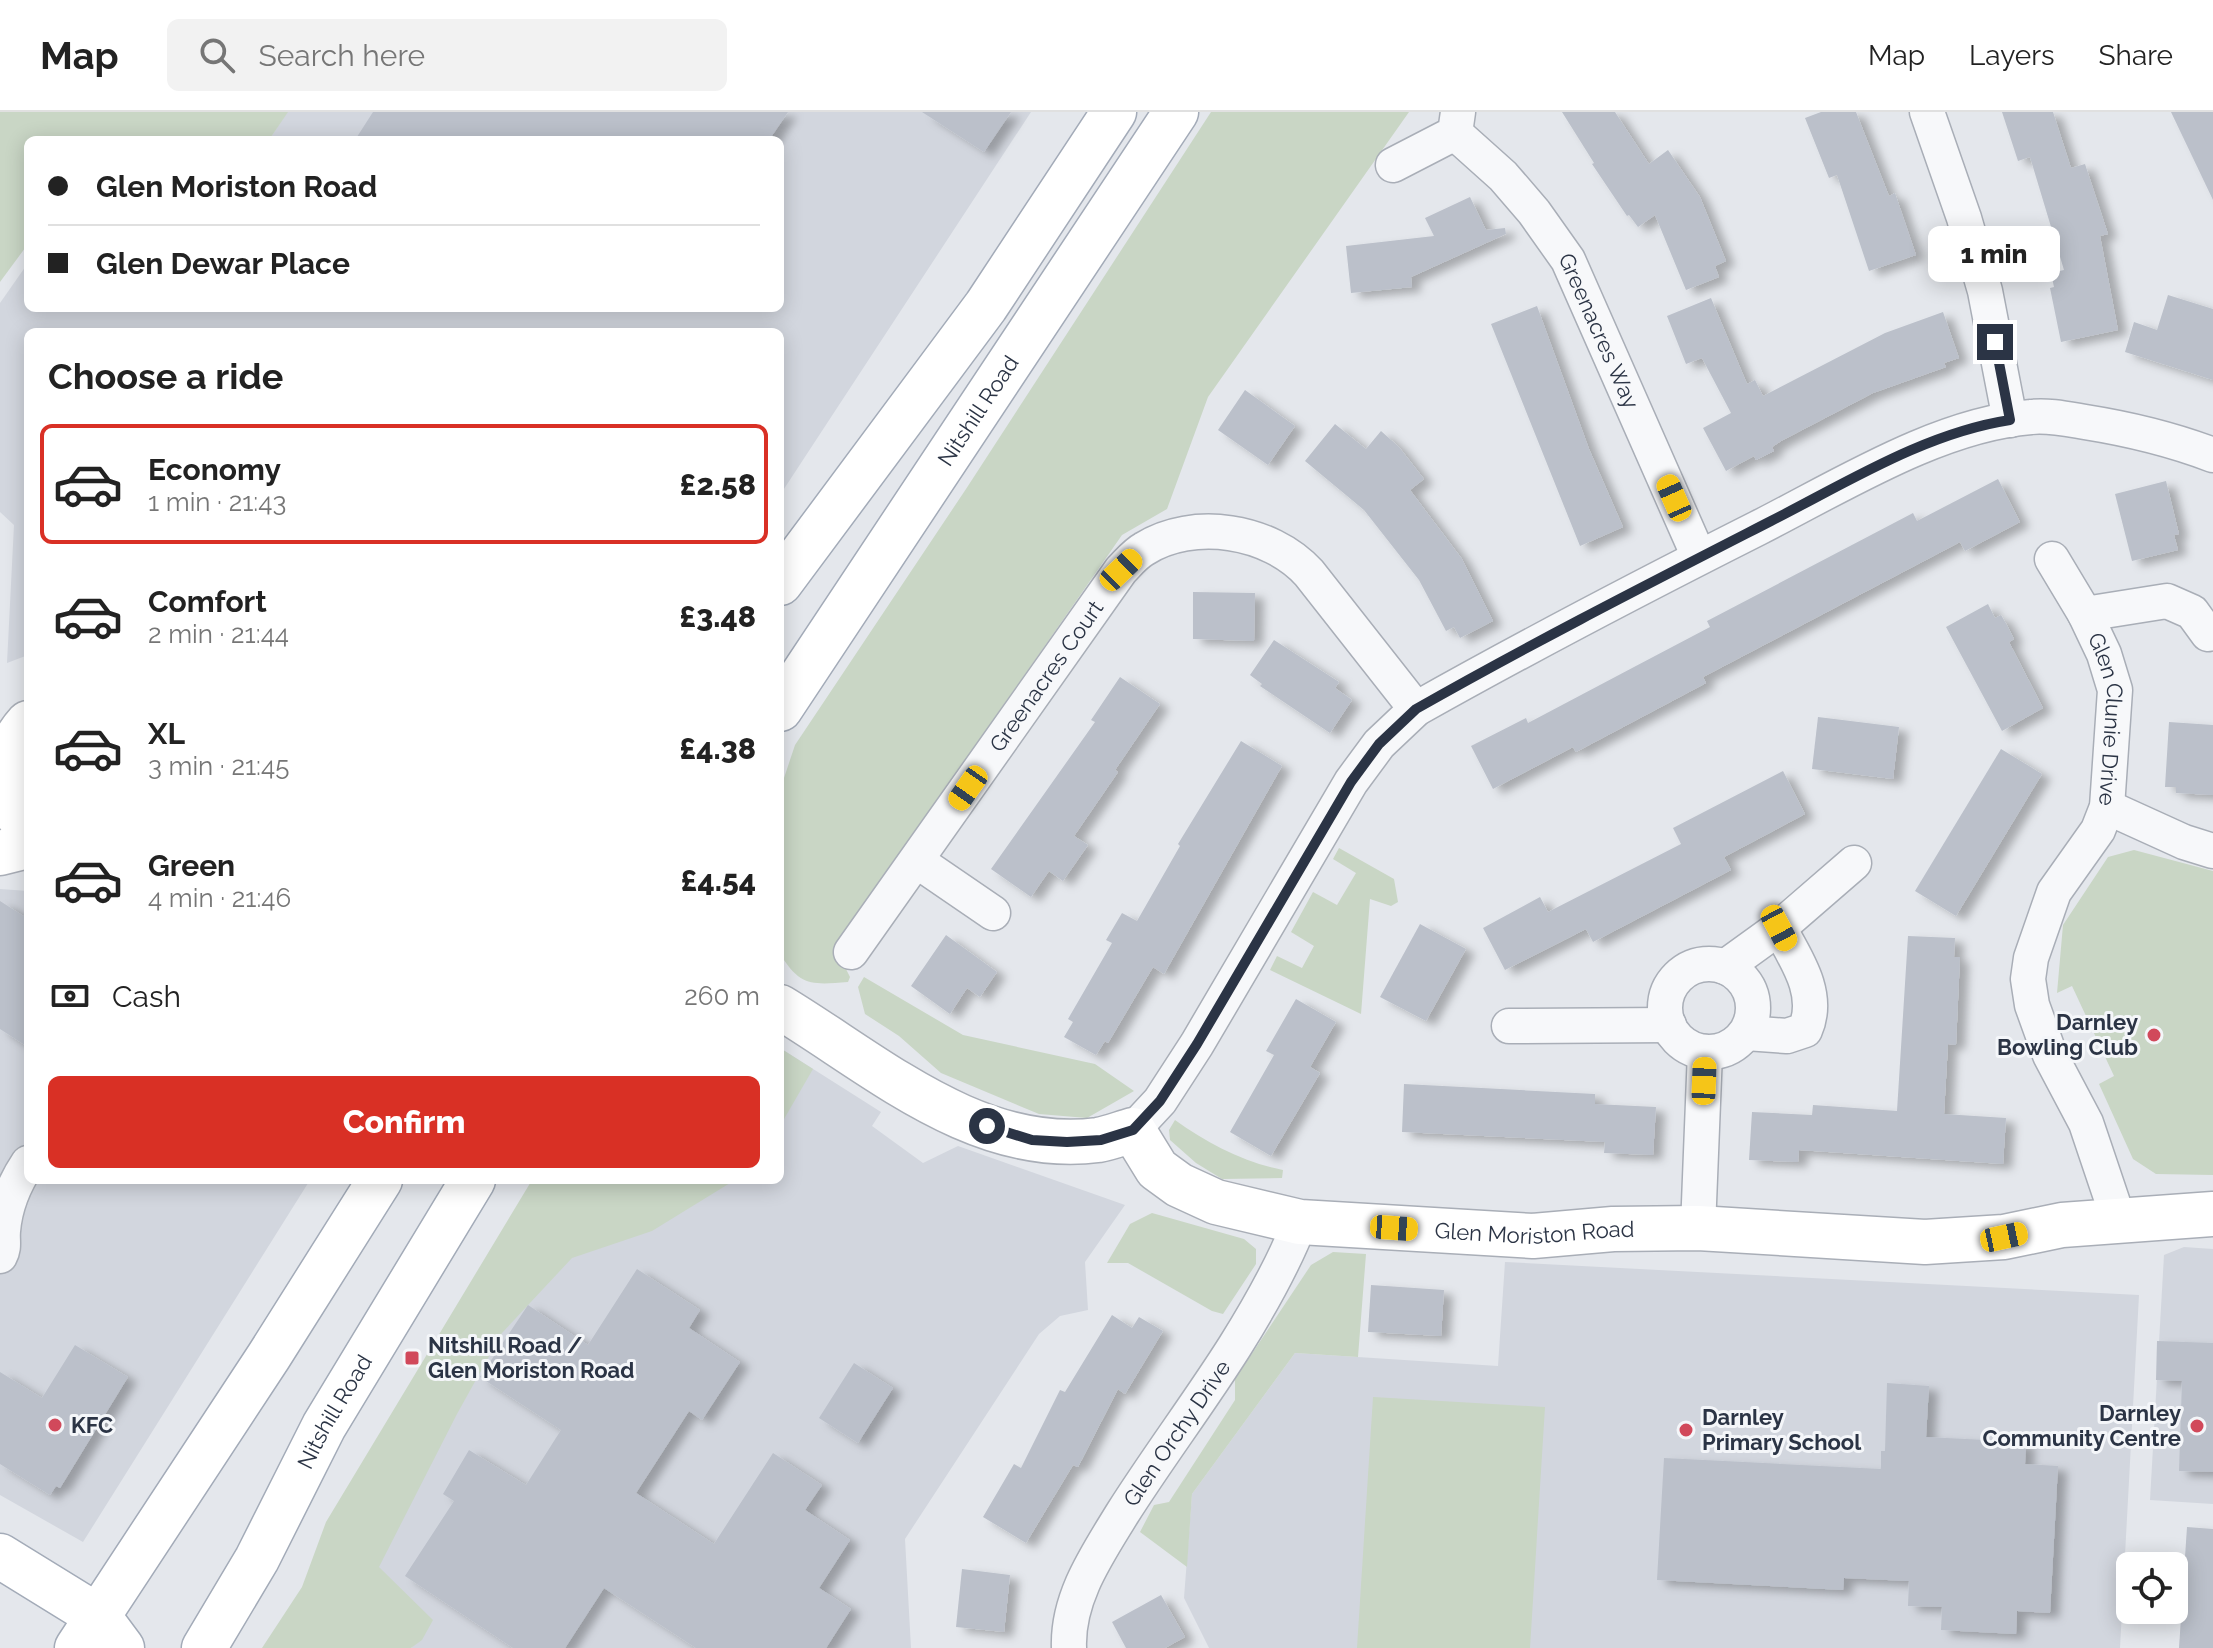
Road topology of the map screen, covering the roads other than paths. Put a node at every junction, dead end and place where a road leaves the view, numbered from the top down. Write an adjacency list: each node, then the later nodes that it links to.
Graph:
1 (1114, 112): 10 (main road)
2 (1176, 112): 13 (main road, Nitshill Road)
3 (1927, 112): 6 (street)
4 (1457, 123): 5 (street, Greenacres Way); 8 (street, Greenacres Way)
5 (1393, 165)
6 (2010, 420): 7 (street); 8 (street)
7 (2213, 455)
8 (1699, 557): 14 (street)
9 (2052, 559): 11 (street, Glen Clunie Drive)
10 (784, 578)
11 (2085, 614): 12 (street, Glen Clunie Drive); 16 (street, Glen Clunie Drive)
12 (2208, 634)
13 (784, 703)
14 (1416, 709): 21 (street, Greenacres Court); 32 (street)
15 (12, 745): 17 (main road)
16 (2107, 807): 19 (street); 37 (street, Glen Clunie Drive)
17 (24, 825)
18 (24, 847): 20 (main road)
19 (2213, 851)
20 (0, 853)
21 (917, 861): 23 (street); 25 (street, Greenacres Court)
22 (1854, 863): 24 (street)
23 (993, 913)
24 (1779, 928): 26 (street); 30 (street)
25 (851, 952)
26 (1725, 967): 28 (street); 30 (street)
27 (784, 1009): 32 (main road)
28 (1669, 1025): 29 (street); 31 (street)
29 (1509, 1026)
30 (1746, 1033): 31 (street)
31 (1705, 1052): 39 (street)
32 (1133, 1130): 38 (main road, Glen Moriston Road)
33 (24, 1169): 40 (street)
34 (377, 1184): 42 (main road)
35 (471, 1184): 43 (main road, Nitshill Road)
36 (2213, 1214): 37 (main road, Glen Moriston Road)
37 (2119, 1221): 39 (main road, Glen Moriston Road)
38 (1300, 1222): 39 (main road, Glen Moriston Road); 44 (street, Glen Orchy Drive)
39 (1698, 1228)
40 (0, 1256)
41 (0, 1556): 42 (main road)
42 (99, 1638)
43 (204, 1648)
44 (1069, 1648)

